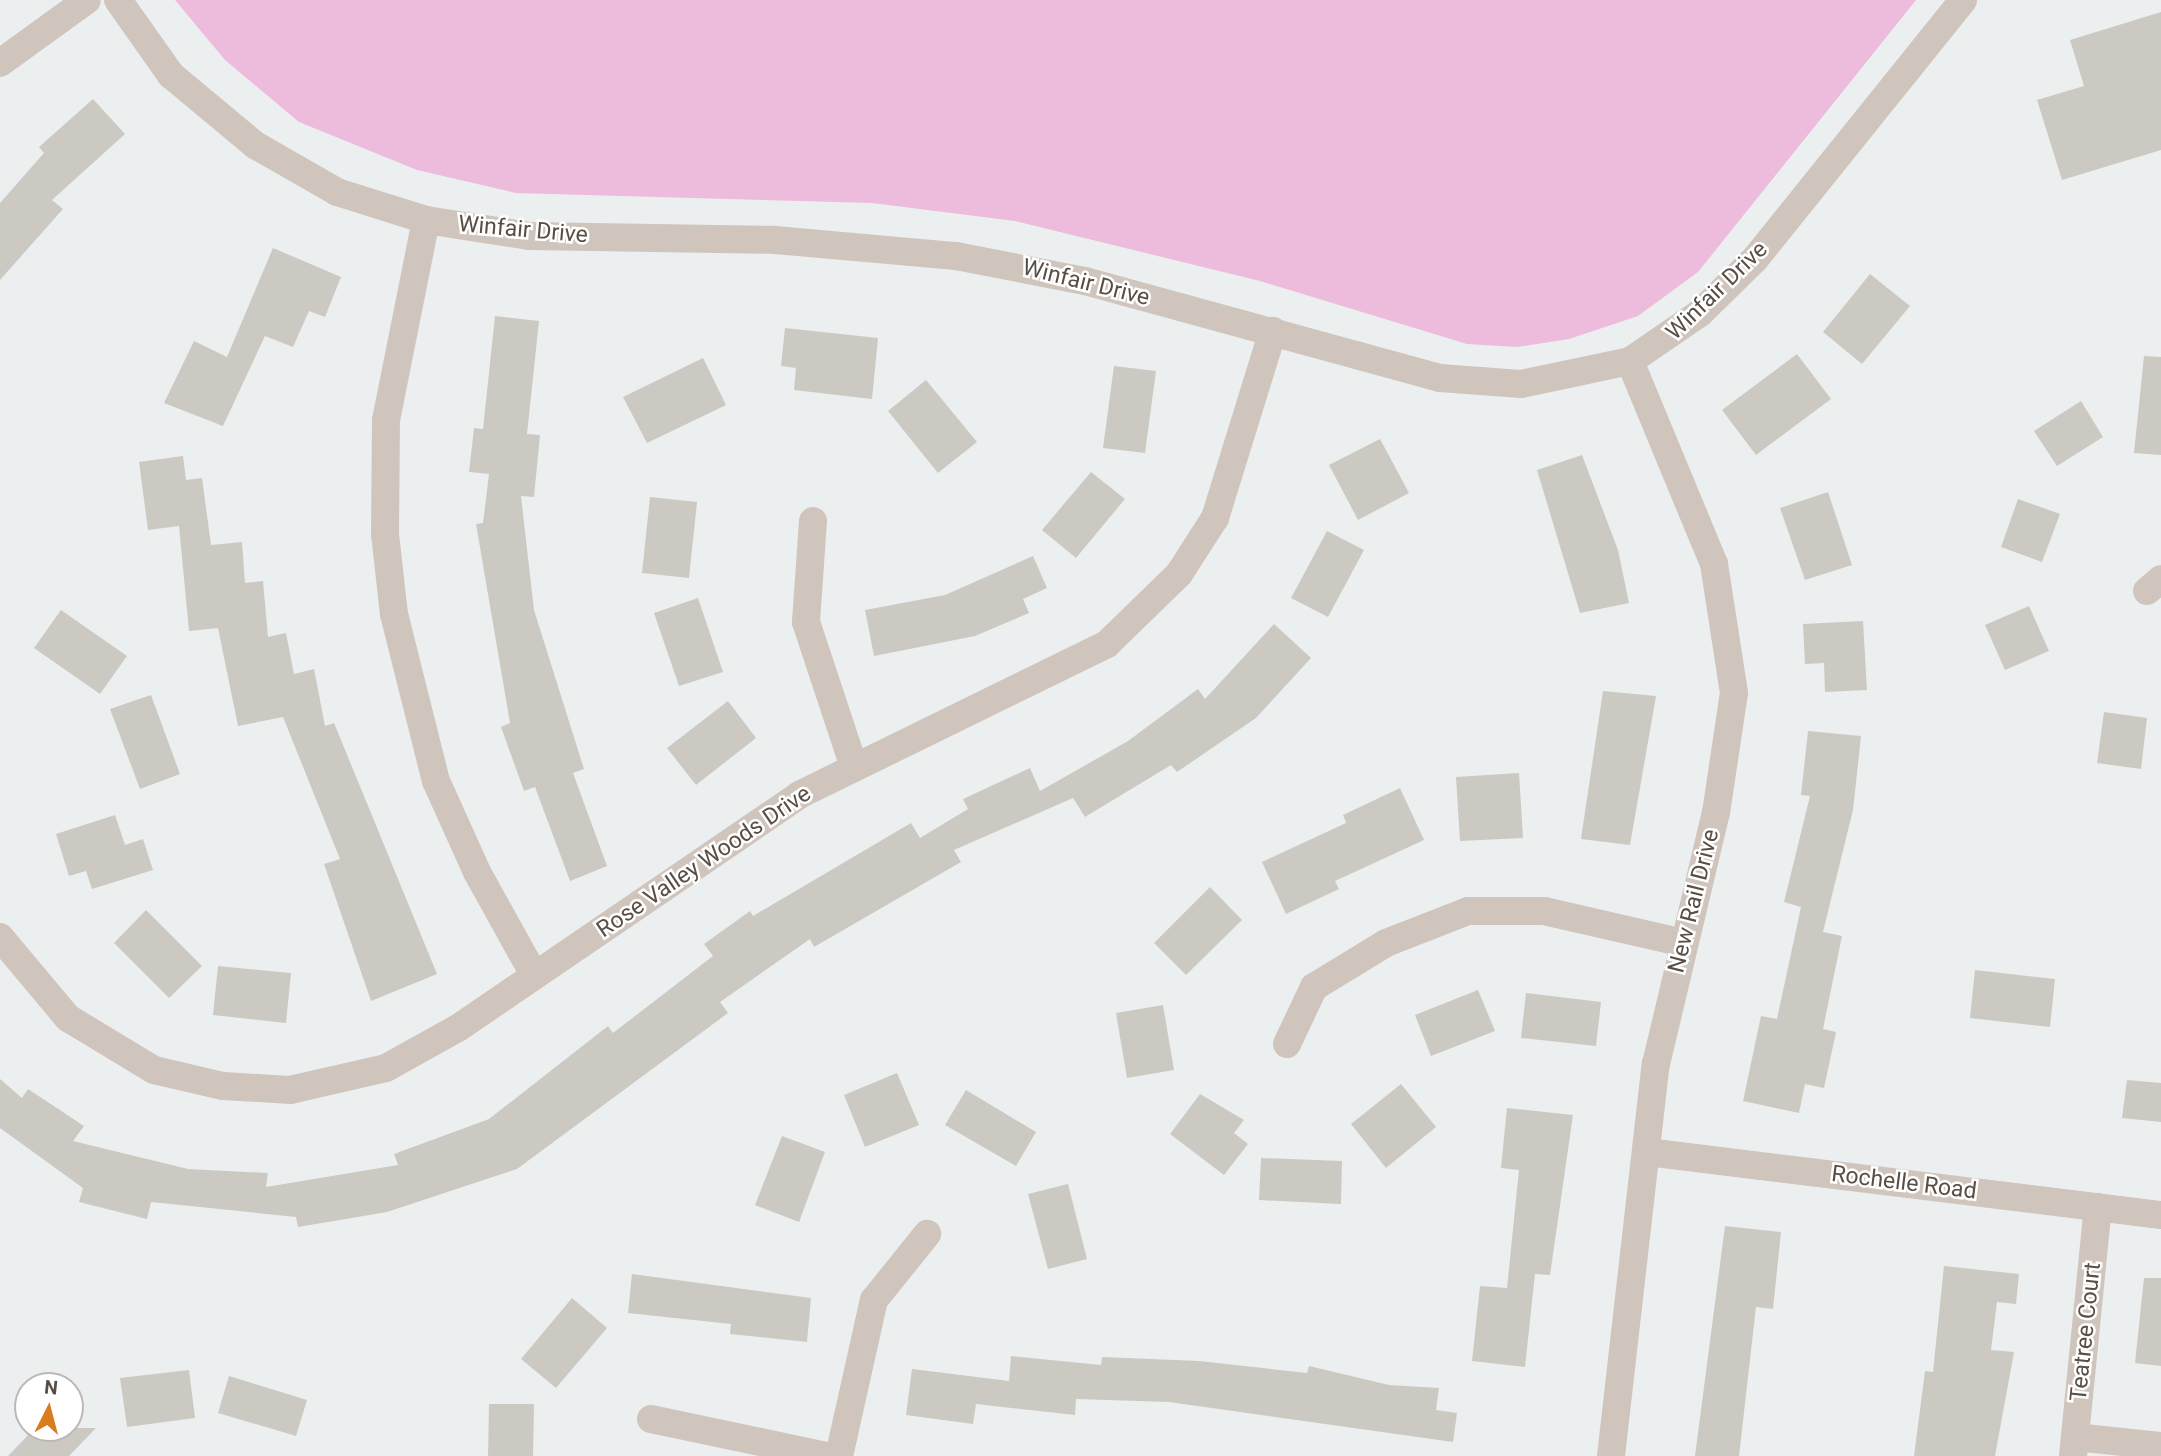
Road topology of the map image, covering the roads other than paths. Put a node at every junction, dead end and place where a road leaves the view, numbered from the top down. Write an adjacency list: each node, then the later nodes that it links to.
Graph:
1 (87, 0): 4 (street)
2 (118, 0): 5 (street, Winfair Drive)
3 (1963, 0): 7 (street, Winfair Drive)
4 (0, 63)
5 (426, 220): 6 (street, Winfair Drive); 12 (street)
6 (1273, 331): 7 (street, Winfair Drive); 9 (street, Rose Valley Woods Drive)
7 (1630, 361): 11 (street, New Rail Drive)
8 (813, 521): 9 (street)
9 (854, 767): 12 (street, Rose Valley Woods Drive)
10 (0, 937): 12 (street, Rose Valley Woods Drive)
11 (1684, 943): 13 (street); 14 (street, New Rail Drive)
12 (534, 975)
13 (1287, 1044)
14 (1647, 1152): 15 (street, Rochelle Road); 23 (street, New Rail Drive)
15 (2098, 1207): 16 (street, Rochelle Road); 20 (street, Teatree Court)
16 (2161, 1215)
17 (927, 1234): 22 (street)
18 (651, 1419): 21 (street)
19 (2161, 1446): 20 (street)
20 (2074, 1447)
21 (827, 1456)
22 (839, 1456)
23 (1611, 1456)

